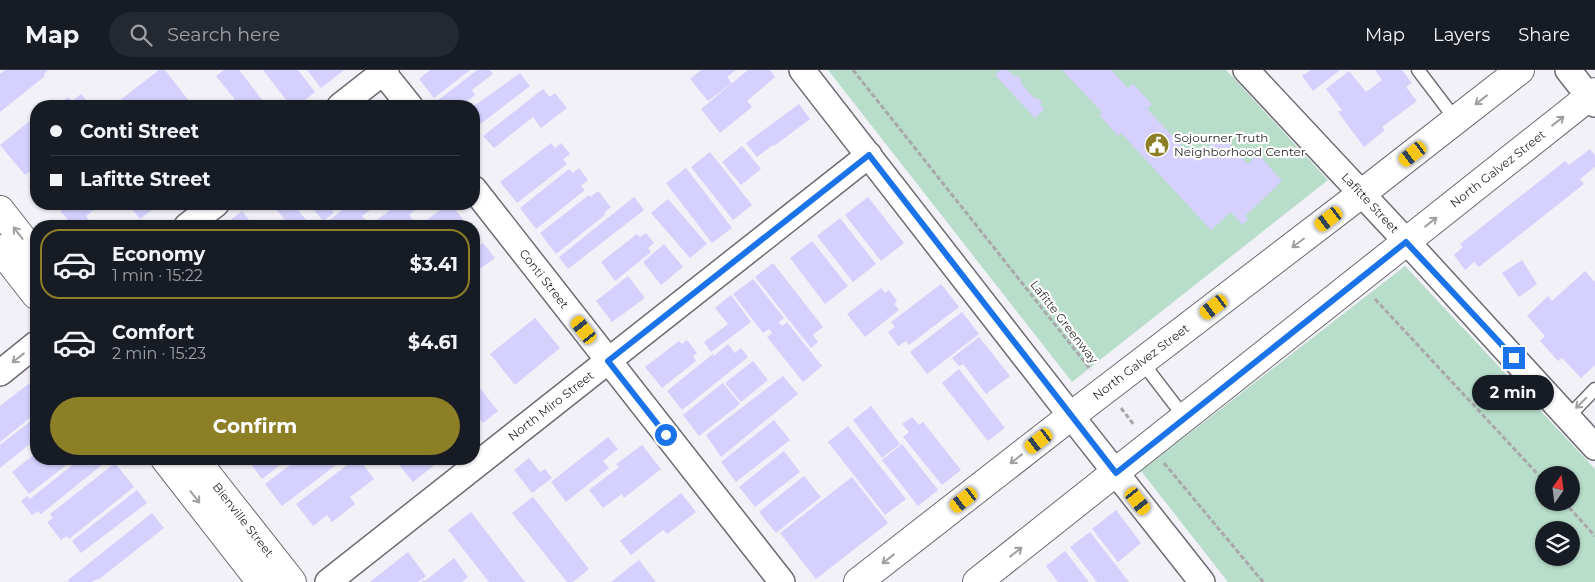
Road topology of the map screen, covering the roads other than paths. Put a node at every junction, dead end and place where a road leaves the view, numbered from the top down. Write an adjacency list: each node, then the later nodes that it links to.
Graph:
1 (802, 70): 11 (street)
2 (1246, 70): 12 (street, Lafitte Street)
3 (1418, 70): 10 (lane)
4 (1520, 70): 10 (street, North Galvez Street, one-way to 10)
5 (1568, 70): 7 (street)
6 (384, 71): 8 (street); 9 (street)
7 (1593, 97): 17 (street, North Galvez Street, one-way to 7)
8 (348, 100)
9 (406, 100)
10 (1456, 120): 12 (street, North Galvez Street)
11 (869, 155): 22 (street, North Miro Street); 26 (street)
12 (1362, 194): 17 (street, Lafitte Street); 23 (street, North Galvez Street, one-way to 23)
13 (480, 197): 22 (street, Conti Street)
14 (0, 210): 18 (street, one-way to 14)
15 (208, 210): 16 (street)
16 (195, 220)
17 (1406, 242): 27 (street, Lafitte Street); 28 (street, North Galvez Street)
18 (30, 248)
19 (0, 249): 20 (street)
20 (30, 287)
21 (30, 349): 24 (street, one-way to 24)
22 (608, 361): 30 (street, North Miro Street); 38 (street, Conti Street)
23 (1142, 362): 26 (street, North Galvez Street); 28 (lane)
24 (0, 373)
25 (1595, 389): 27 (lane, one-way to 27)
26 (1070, 416): 34 (street); 39 (street, North Galvez Street, one-way to 39)
27 (1568, 417): 29 (street, Lafitte Street)
28 (1185, 418): 34 (street, North Galvez Street)
29 (1595, 447)
30 (480, 462)
31 (170, 465): 35 (street, Bienville Street, one-way to 35)
32 (200, 465): 36 (street, Bienville Street)
33 (476, 465): 37 (street, North Miro Street)
34 (1116, 473): 40 (street, North Galvez Street, one-way to 34); 41 (street)
35 (261, 582)
36 (292, 582)
37 (328, 582)
38 (782, 582)
39 (858, 582)
40 (977, 582)
41 (1202, 582)

